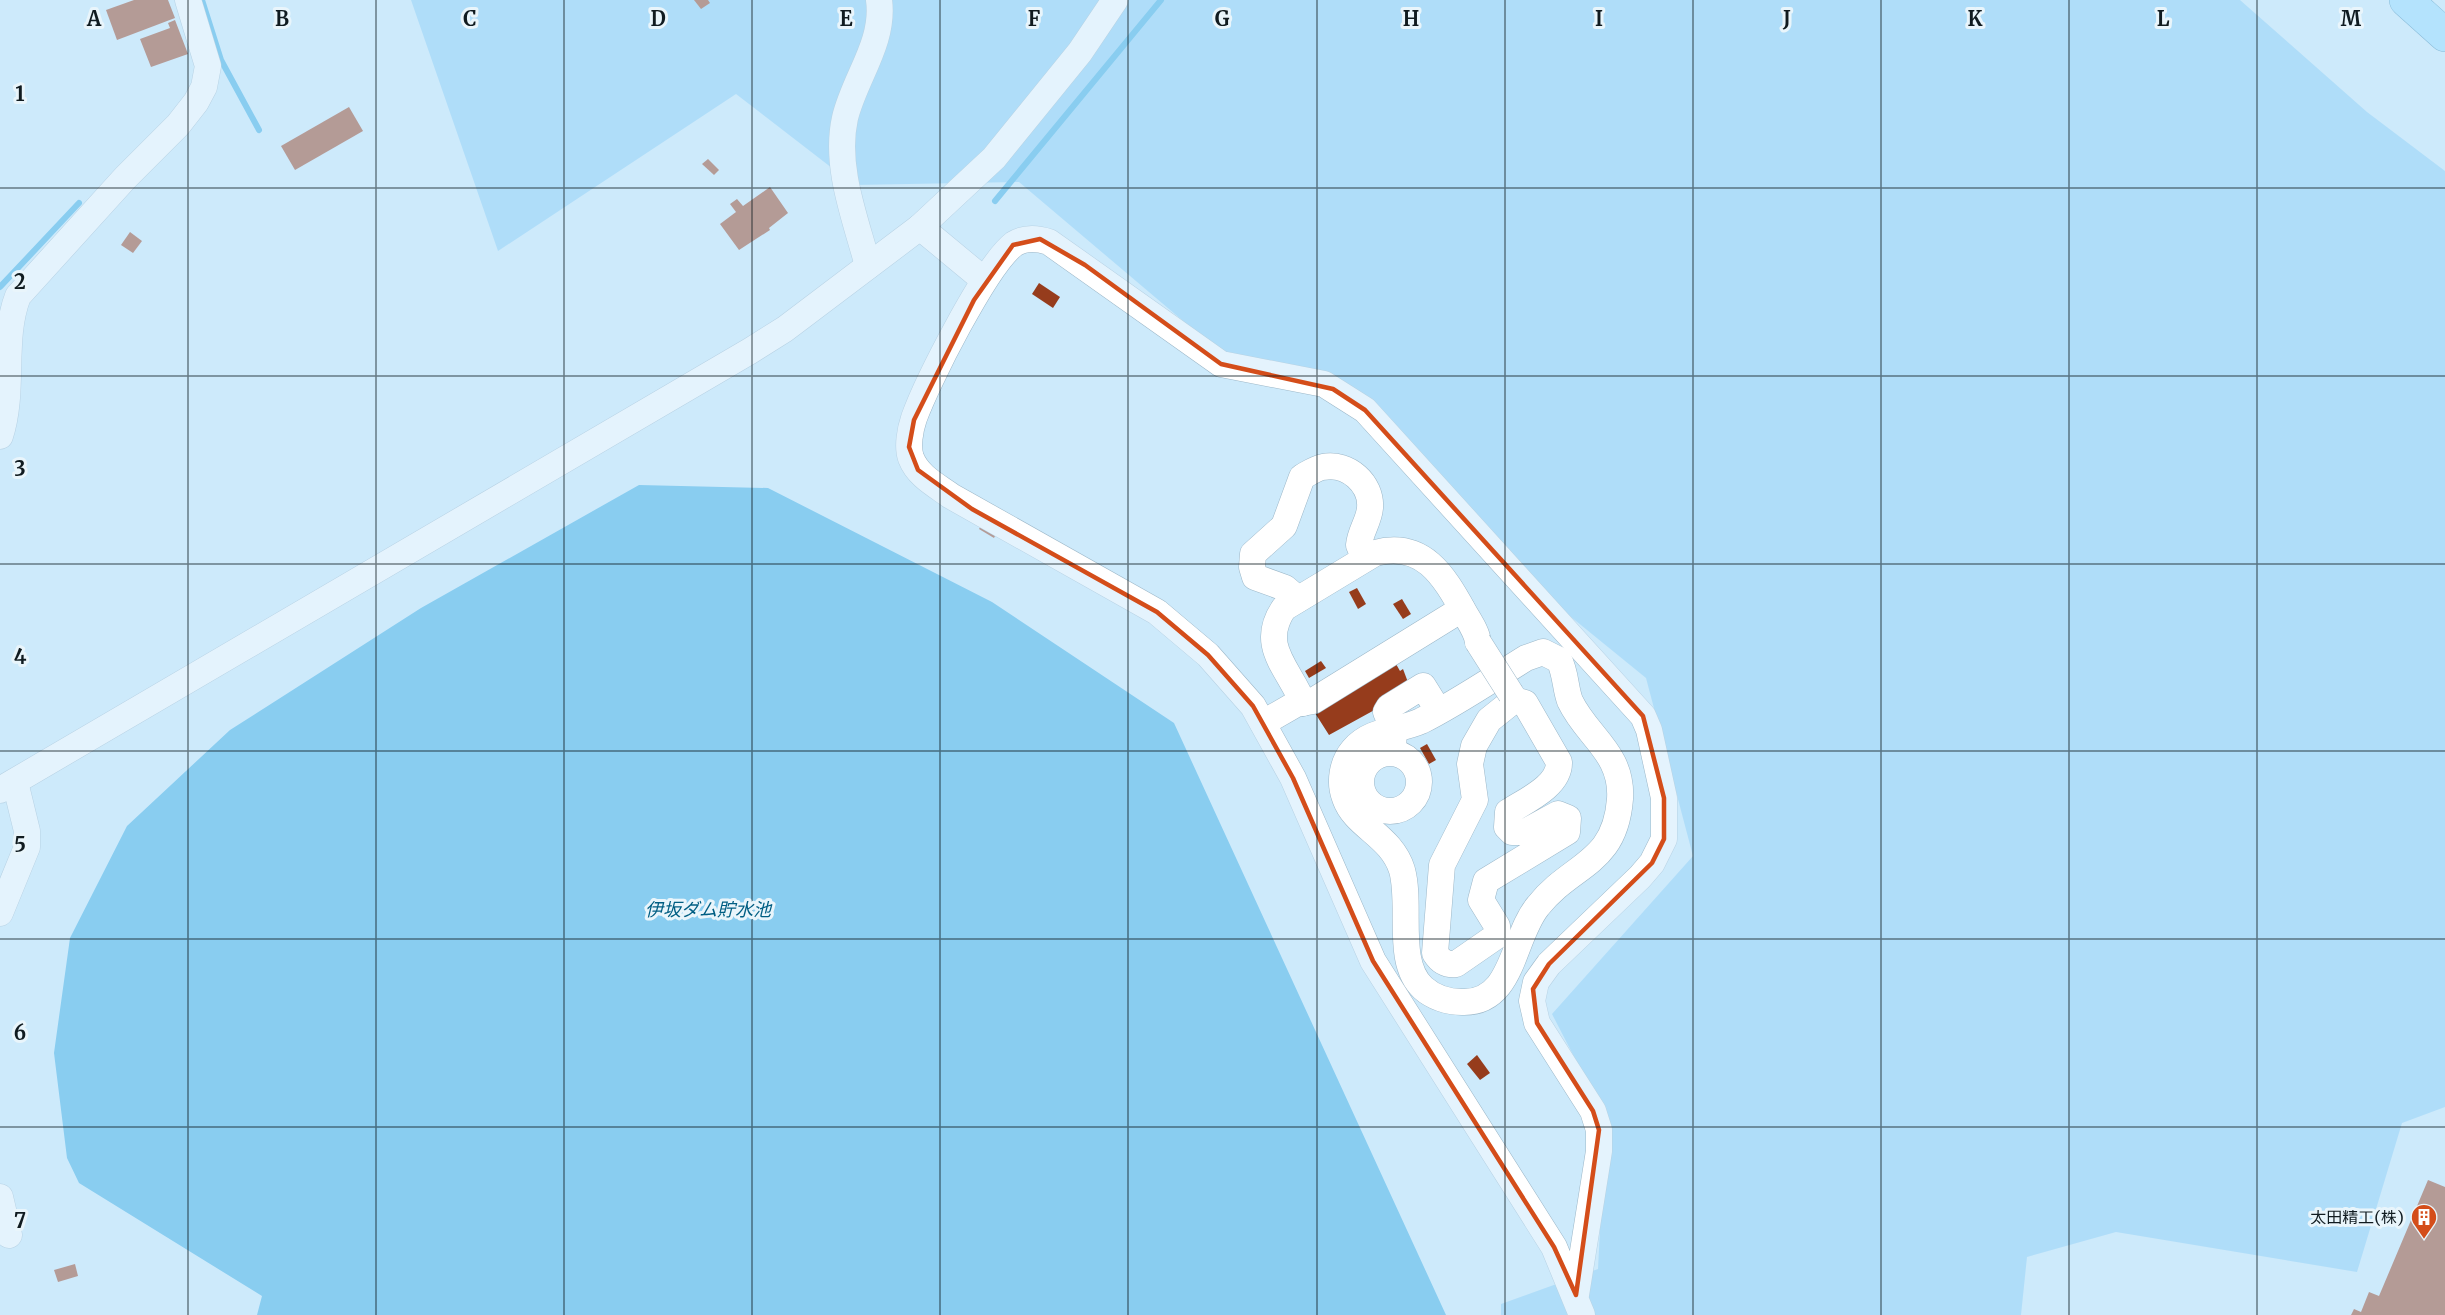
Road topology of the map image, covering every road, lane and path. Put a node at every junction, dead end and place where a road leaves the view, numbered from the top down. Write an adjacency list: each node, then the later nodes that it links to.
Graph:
1 (188, 0): 9 (street)
2 (879, 0): 7 (street)
3 (1115, 0): 6 (street)
4 (2406, 0): 5 (main road)
5 (2445, 35)
6 (920, 227): 7 (street); 8 (street)
7 (868, 266): 17 (street)
8 (984, 280): 16 (street); 21 (street)
9 (0, 436)
10 (1364, 557): 11 (street); 11 (street); 12 (street)
11 (1298, 599): 14 (street)
12 (1462, 609): 13 (street, bridge); 14 (street)
13 (1512, 697): 13 (street)
14 (1303, 703): 16 (street)
15 (1438, 710): 15 (street)
16 (1263, 723): 21 (street)
17 (7, 786): 18 (street)
18 (0, 913)
19 (0, 1197): 20 (street)
20 (9, 1235)
21 (1579, 1305)

